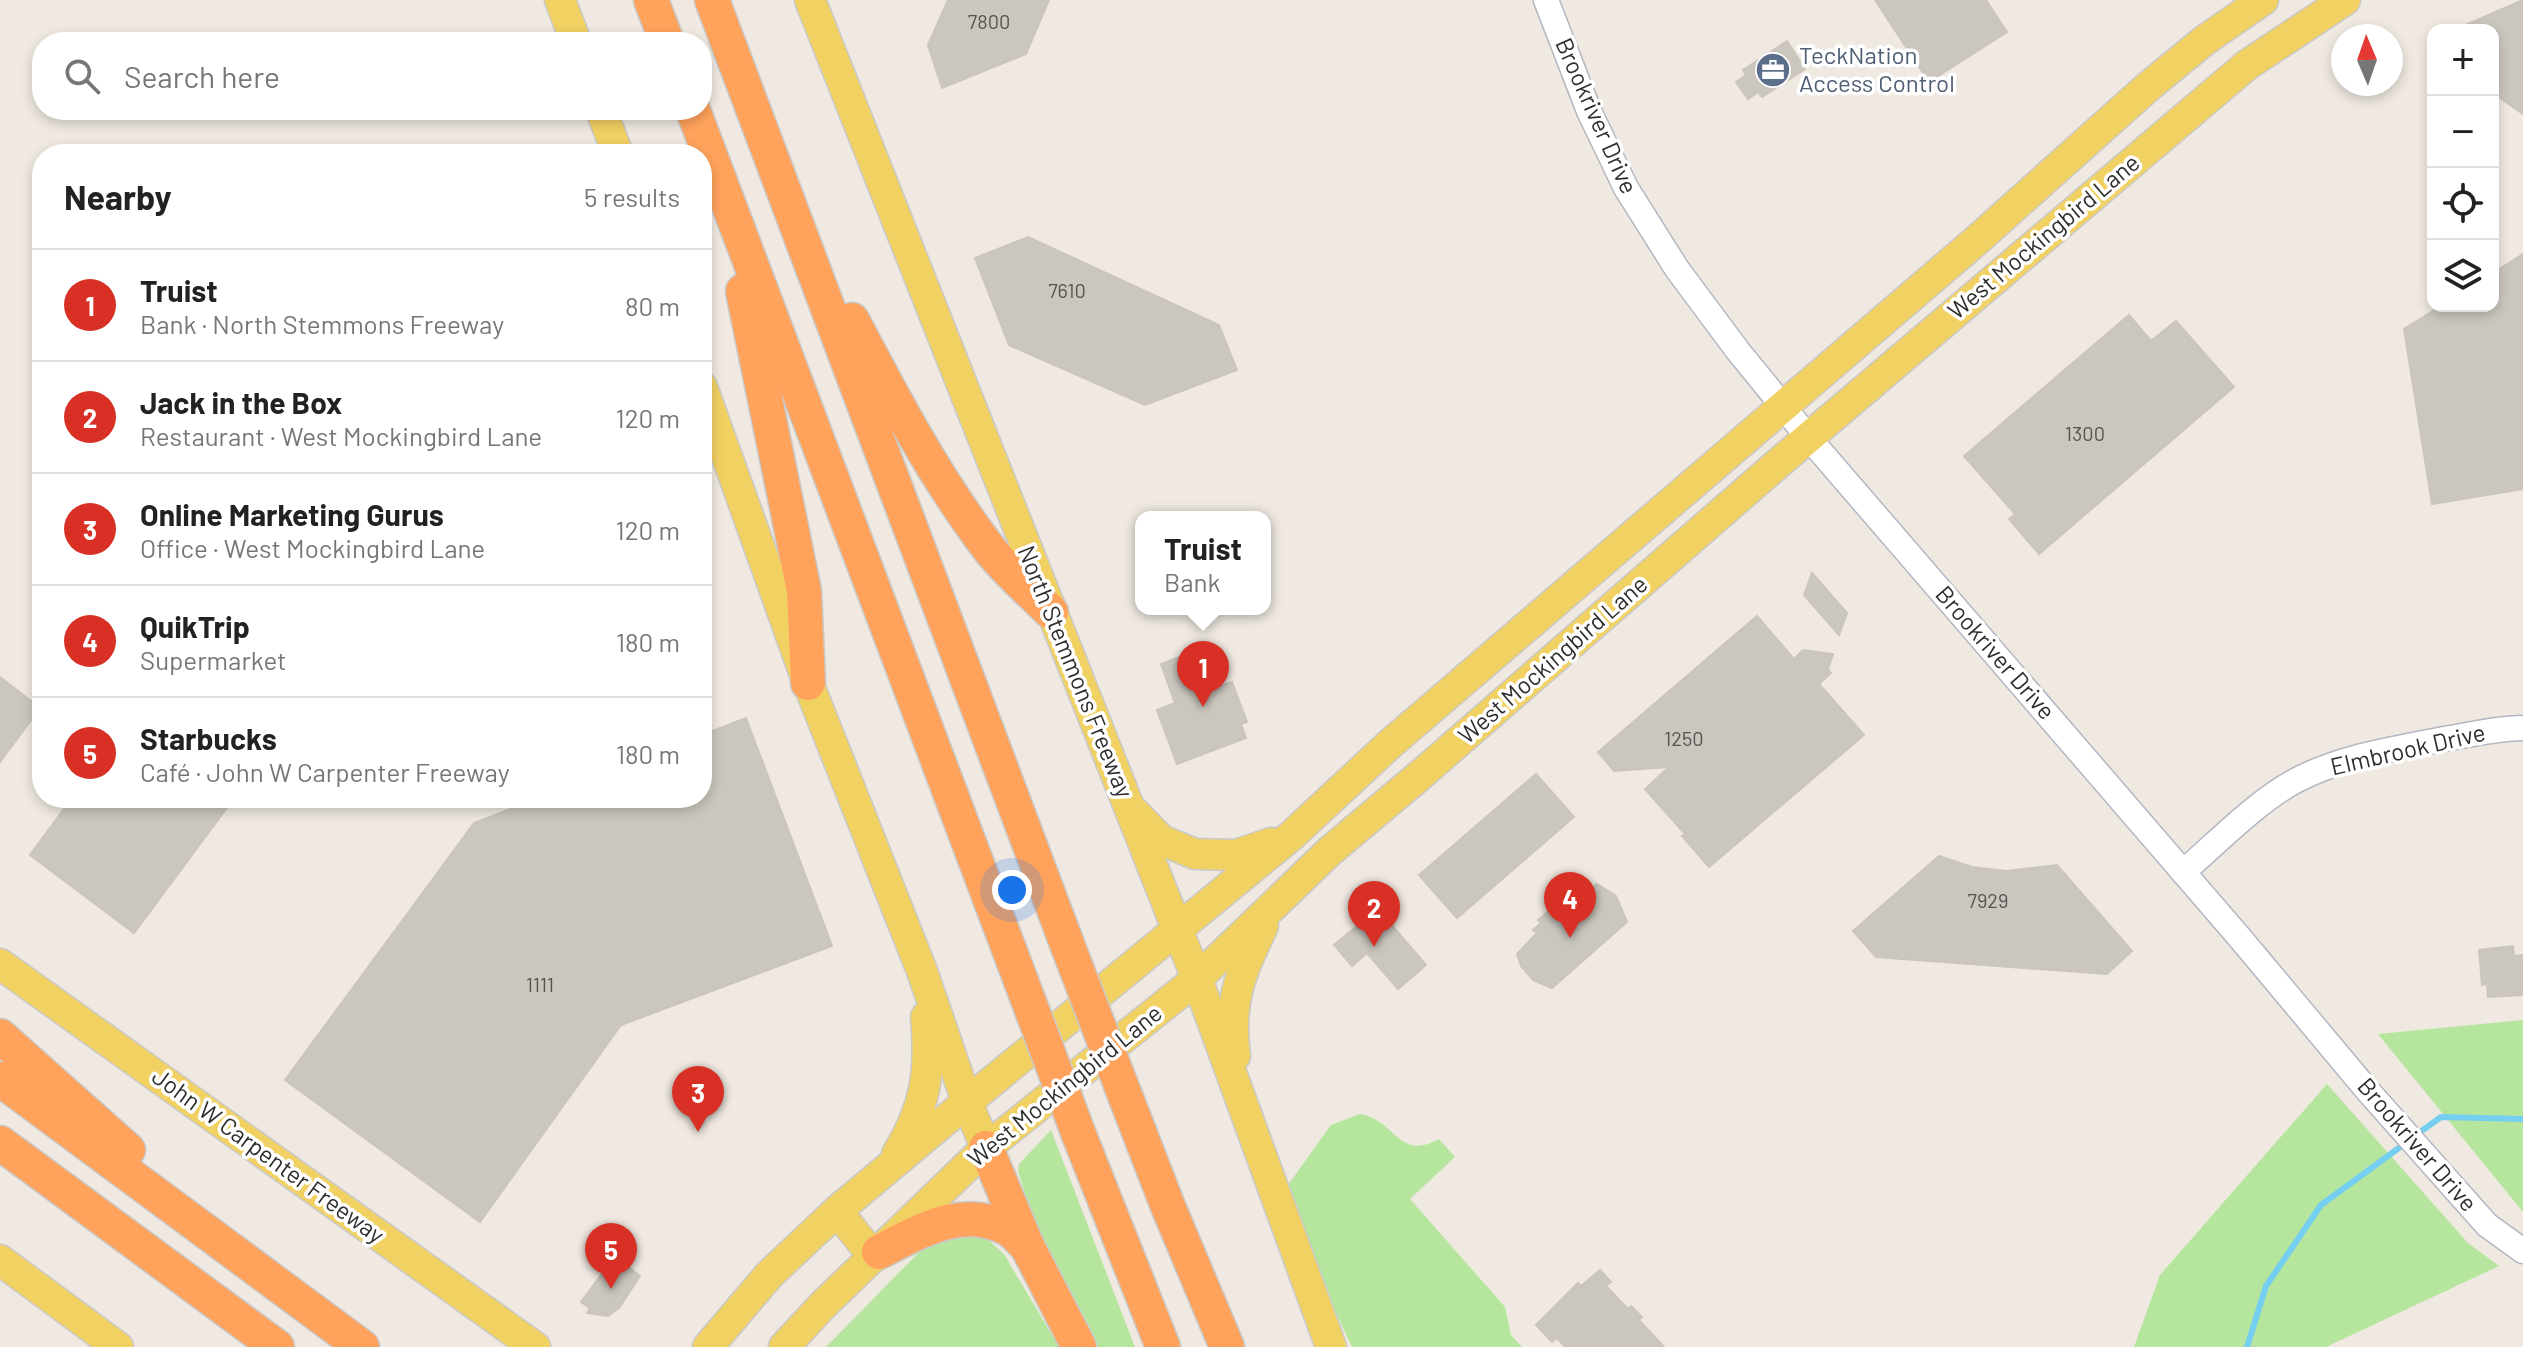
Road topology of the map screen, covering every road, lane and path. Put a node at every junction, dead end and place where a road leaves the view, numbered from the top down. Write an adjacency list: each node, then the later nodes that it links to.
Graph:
1 (560, 0): 8 (main road)
2 (651, 0): 9 (highway)
3 (712, 0): 16 (highway)
4 (810, 0): 20 (main road, North Stemmons Freeway)
5 (1546, 0): 17 (street, Brookriver Drive)
6 (2263, 0): 17 (main road, West Mockingbird Lane)
7 (2345, 0): 19 (main road, West Mockingbird Lane)
8 (572, 32)
9 (663, 32)
10 (605, 120): 12 (main road)
11 (697, 120): 13 (highway)
12 (614, 144)
13 (706, 144)
14 (712, 162): 15 (highway)
15 (718, 178): 21 (highway); 56 (highway, bridge)
16 (786, 195): 20 (highway); 57 (highway, bridge)
17 (1784, 407): 19 (street, Brookriver Drive); 23 (main road, West Mockingbird Lane)
18 (712, 415): 21 (main road)
19 (1808, 437): 24 (main road, West Mockingbird Lane); 27 (street, Brookriver Drive)
20 (1051, 612): 25 (main road, North Stemmons Freeway)
21 (808, 683): 31 (main road)
22 (2523, 728): 27 (street, Elmbrook Drive)
23 (1390, 744): 24 (main road); 26 (main road, West Mockingbird Lane)
24 (1418, 777): 28 (main road, West Mockingbird Lane)
25 (1128, 806): 26 (main road); 29 (main road, North Stemmons Freeway)
26 (1291, 836): 29 (main road, West Mockingbird Lane)
27 (2183, 872): 45 (street, Brookriver Drive)
28 (1269, 910): 32 (main road, West Mockingbird Lane); 36 (main road)
29 (1177, 928): 32 (main road, North Stemmons Freeway); 35 (main road, West Mockingbird Lane)
30 (0, 964): 52 (main road, John W Carpenter Freeway)
31 (922, 971): 35 (main road); 40 (main road)
32 (1197, 979): 36 (main road, North Stemmons Freeway); 38 (main road, West Mockingbird Lane)
33 (0, 1036): 44 (highway)
34 (0, 1079): 44 (highway)
35 (967, 1102): 38 (main road); 40 (main road, West Mockingbird Lane)
36 (1244, 1113): 58 (main road, North Stemmons Freeway)
37 (0, 1143): 42 (highway)
38 (986, 1148): 43 (highway); 46 (main road, West Mockingbird Lane)
39 (0, 1159): 42 (highway)
40 (880, 1177): 41 (main road, West Mockingbird Lane)
41 (837, 1211): 46 (main road); 48 (main road, West Mockingbird Lane)
42 (104, 1220): 50 (highway)
43 (1027, 1246): 46 (highway); 55 (highway)
44 (234, 1251): 51 (highway)
45 (2523, 1251)
46 (876, 1255): 54 (main road, West Mockingbird Lane)
47 (0, 1260): 49 (main road)
48 (717, 1336): 53 (main road, West Mockingbird Lane)
49 (118, 1347)
50 (277, 1347)
51 (362, 1347)
52 (535, 1347)
53 (699, 1347)
54 (784, 1347)
55 (1079, 1347)
56 (1163, 1347)
57 (1227, 1347)
58 (1331, 1347)

